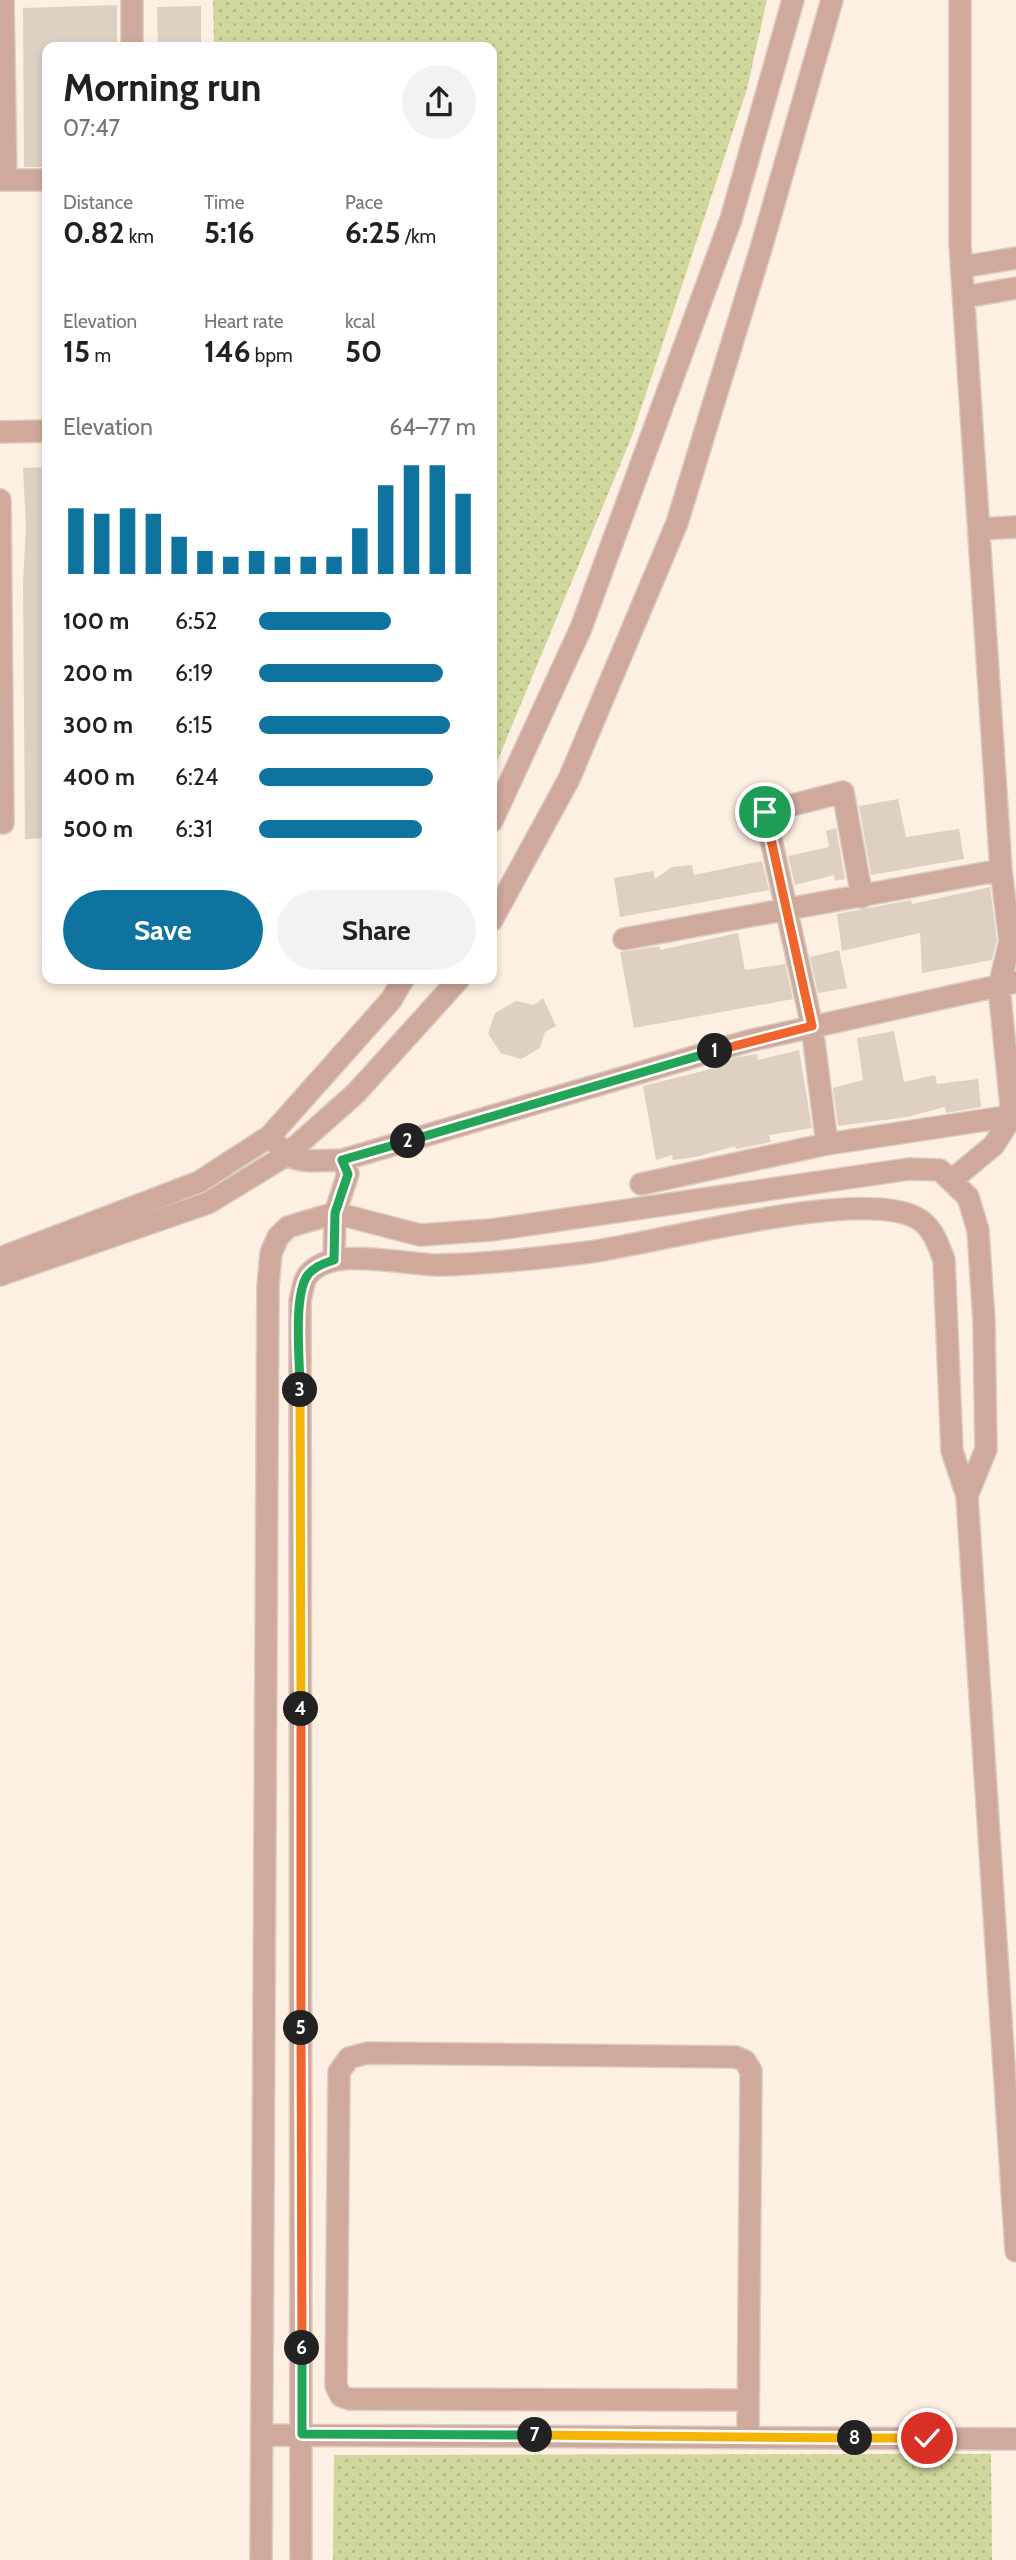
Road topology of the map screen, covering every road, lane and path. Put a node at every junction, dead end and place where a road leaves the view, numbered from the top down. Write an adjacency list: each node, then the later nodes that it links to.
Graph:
1 (3, 0): 7 (street)
2 (132, 0): 6 (street)
3 (793, 0): 18 (street)
4 (832, 0): 22 (street)
5 (960, 0): 10 (street)
6 (132, 42)
7 (3, 180): 8 (street)
8 (42, 180)
9 (1016, 258): 10 (street)
10 (962, 267): 12 (street)
11 (1016, 288): 12 (street)
12 (964, 297): 17 (street)
13 (42, 431): 14 (street)
14 (0, 432)
15 (0, 500): 19 (street)
16 (1016, 527): 17 (street)
17 (979, 529): 20 (street)
18 (497, 810)
19 (3, 823)
20 (1001, 870): 21 (street); 27 (street)
21 (862, 897): 23 (street); 23 (street)
22 (497, 911)
23 (787, 912): 24 (street); 28 (street)
24 (624, 939)
25 (400, 984): 30 (street)
26 (455, 984): 32 (street)
27 (1008, 984): 28 (street); 29 (street)
28 (812, 1026): 31 (street); 33 (street)
29 (1012, 1116): 31 (street); 34 (street)
30 (270, 1136): 32 (street); 37 (street)
31 (827, 1144): 35 (street)
32 (285, 1156): 33 (street); 39 (street)
33 (342, 1160): 36 (street)
34 (953, 1180): 36 (street); 40 (street)
35 (640, 1184)
36 (335, 1213): 38 (street); 44 (street)
37 (0, 1258)
38 (334, 1260): 40 (street); 43 (street)
39 (0, 1275)
40 (967, 1496): 41 (street)
41 (1016, 2251)
42 (748, 2400): 42 (street); 45 (street)
43 (302, 2434): 44 (street); 45 (street); 48 (street)
44 (262, 2435): 47 (street)
45 (748, 2437): 46 (street)
46 (1016, 2439)
47 (261, 2560)
48 (301, 2560)

